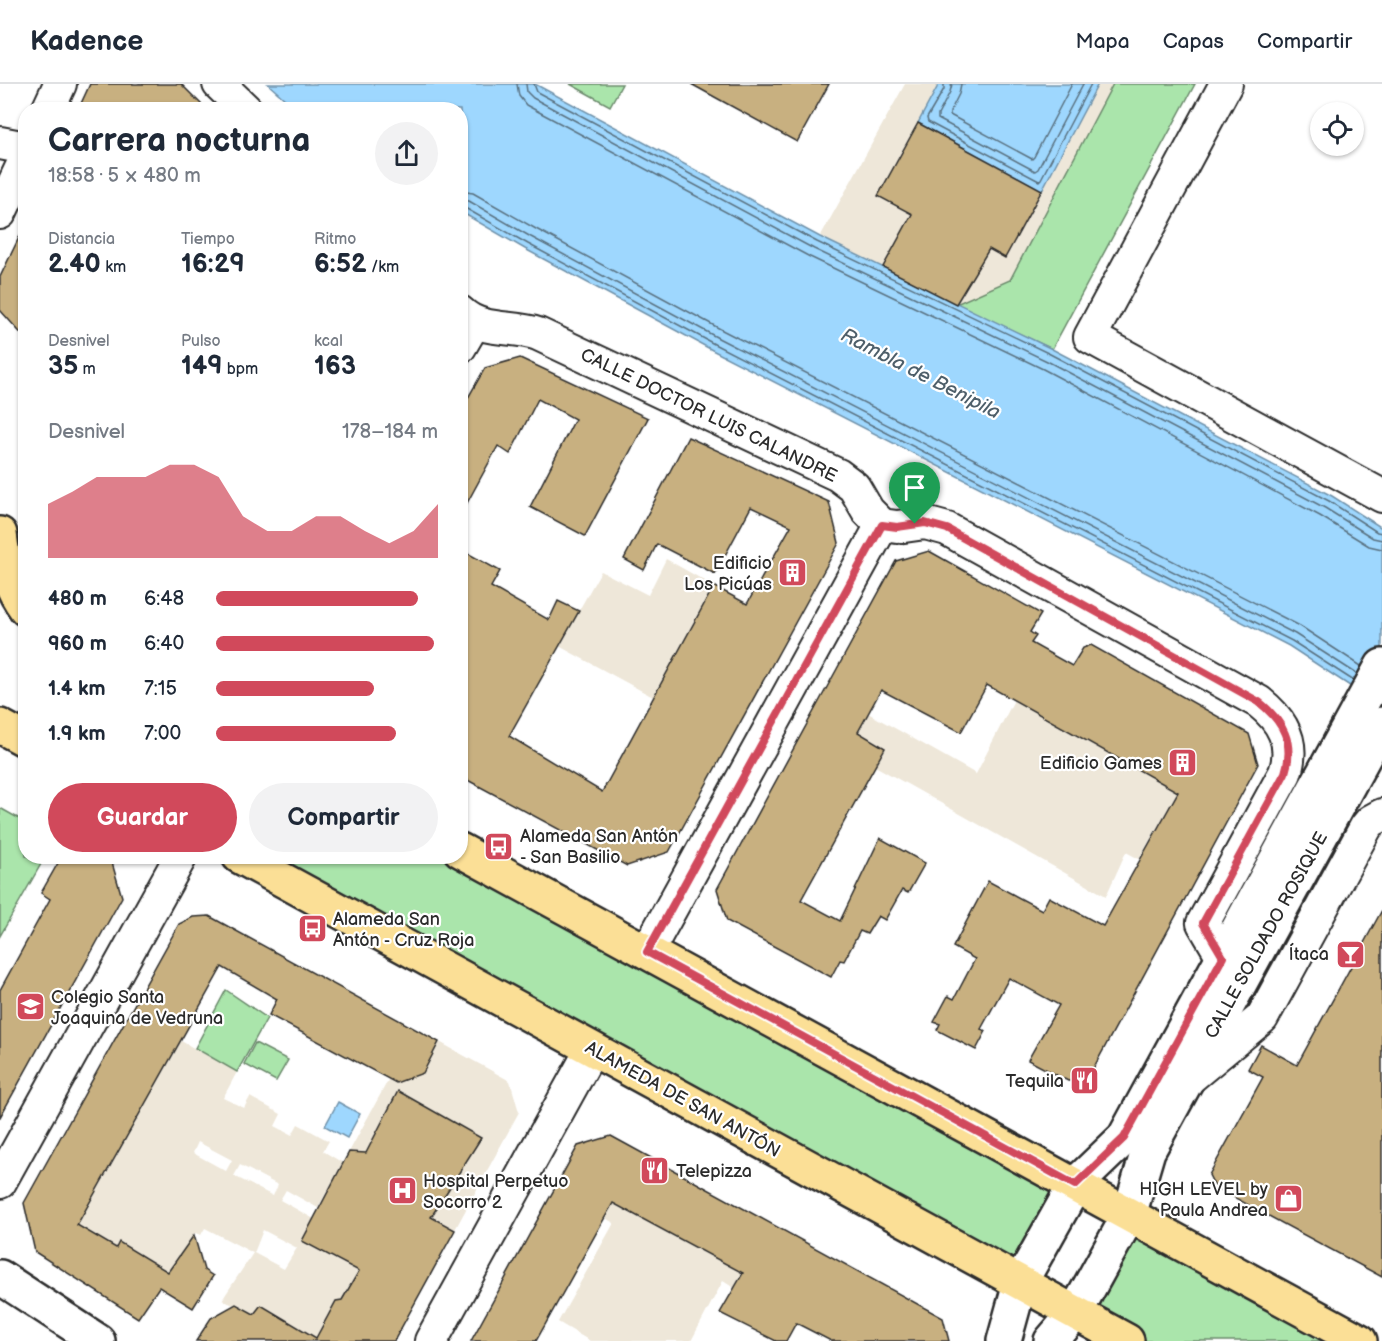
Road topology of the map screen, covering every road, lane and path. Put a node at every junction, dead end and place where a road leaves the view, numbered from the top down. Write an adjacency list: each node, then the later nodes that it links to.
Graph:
1 (60, 84): 4 (street)
2 (219, 84): 5 (street)
3 (1227, 84): 11 (street)
4 (52, 102)
5 (238, 102)
6 (0, 143): 7 (street)
7 (18, 147)
8 (18, 175): 9 (street)
9 (2, 209)
10 (468, 327): 12 (street, CALLE DOCTOR LUIS CALANDRE)
11 (1382, 496)
12 (882, 525): 24 (street); 25 (street, CALLE SOLDADO ROSIQUE)
13 (0, 534): 14 (main road)
14 (18, 598)
15 (1382, 666): 19 (main road)
16 (1382, 724): 19 (main road)
17 (0, 726): 18 (main road)
18 (18, 736)
19 (1334, 784): 25 (main road, CALLE SOLDADO ROSIQUE); 27 (main road, CALLE SOLDADO ROSIQUE)
20 (1376, 818): 27 (street, CALLE SOLDADO ROSIQUE)
21 (468, 854): 24 (main road)
22 (177, 864): 28 (street)
23 (254, 864): 26 (main road, ALAMEDA DE SAN ANTÓN)
24 (647, 952): 29 (main road)
25 (1223, 957): 29 (main road, CALLE SOLDADO ROSIQUE)
26 (592, 1049): 32 (main road, ALAMEDA DE SAN ANTÓN); 35 (street)
27 (1187, 1080): 30 (main road, CALLE SOLDADO ROSIQUE)
28 (0, 1182)
29 (1075, 1185): 30 (main road); 32 (main road, CALLE SOLDADO ROSIQUE)
30 (1129, 1215): 33 (main road, CALLE SOLDADO ROSIQUE); 39 (main road)
31 (0, 1277): 34 (main road)
32 (1020, 1282): 33 (main road, ALAMEDA DE SAN ANTÓN); 36 (main road, CALLE SOLDADO ROSIQUE)
33 (1075, 1313): 37 (main road, CALLE SOLDADO ROSIQUE); 38 (main road, ALAMEDA DE SAN ANTÓN)
34 (98, 1341)
35 (431, 1341)
36 (1004, 1341)
37 (1051, 1341)
38 (1127, 1341)
39 (1360, 1341)

